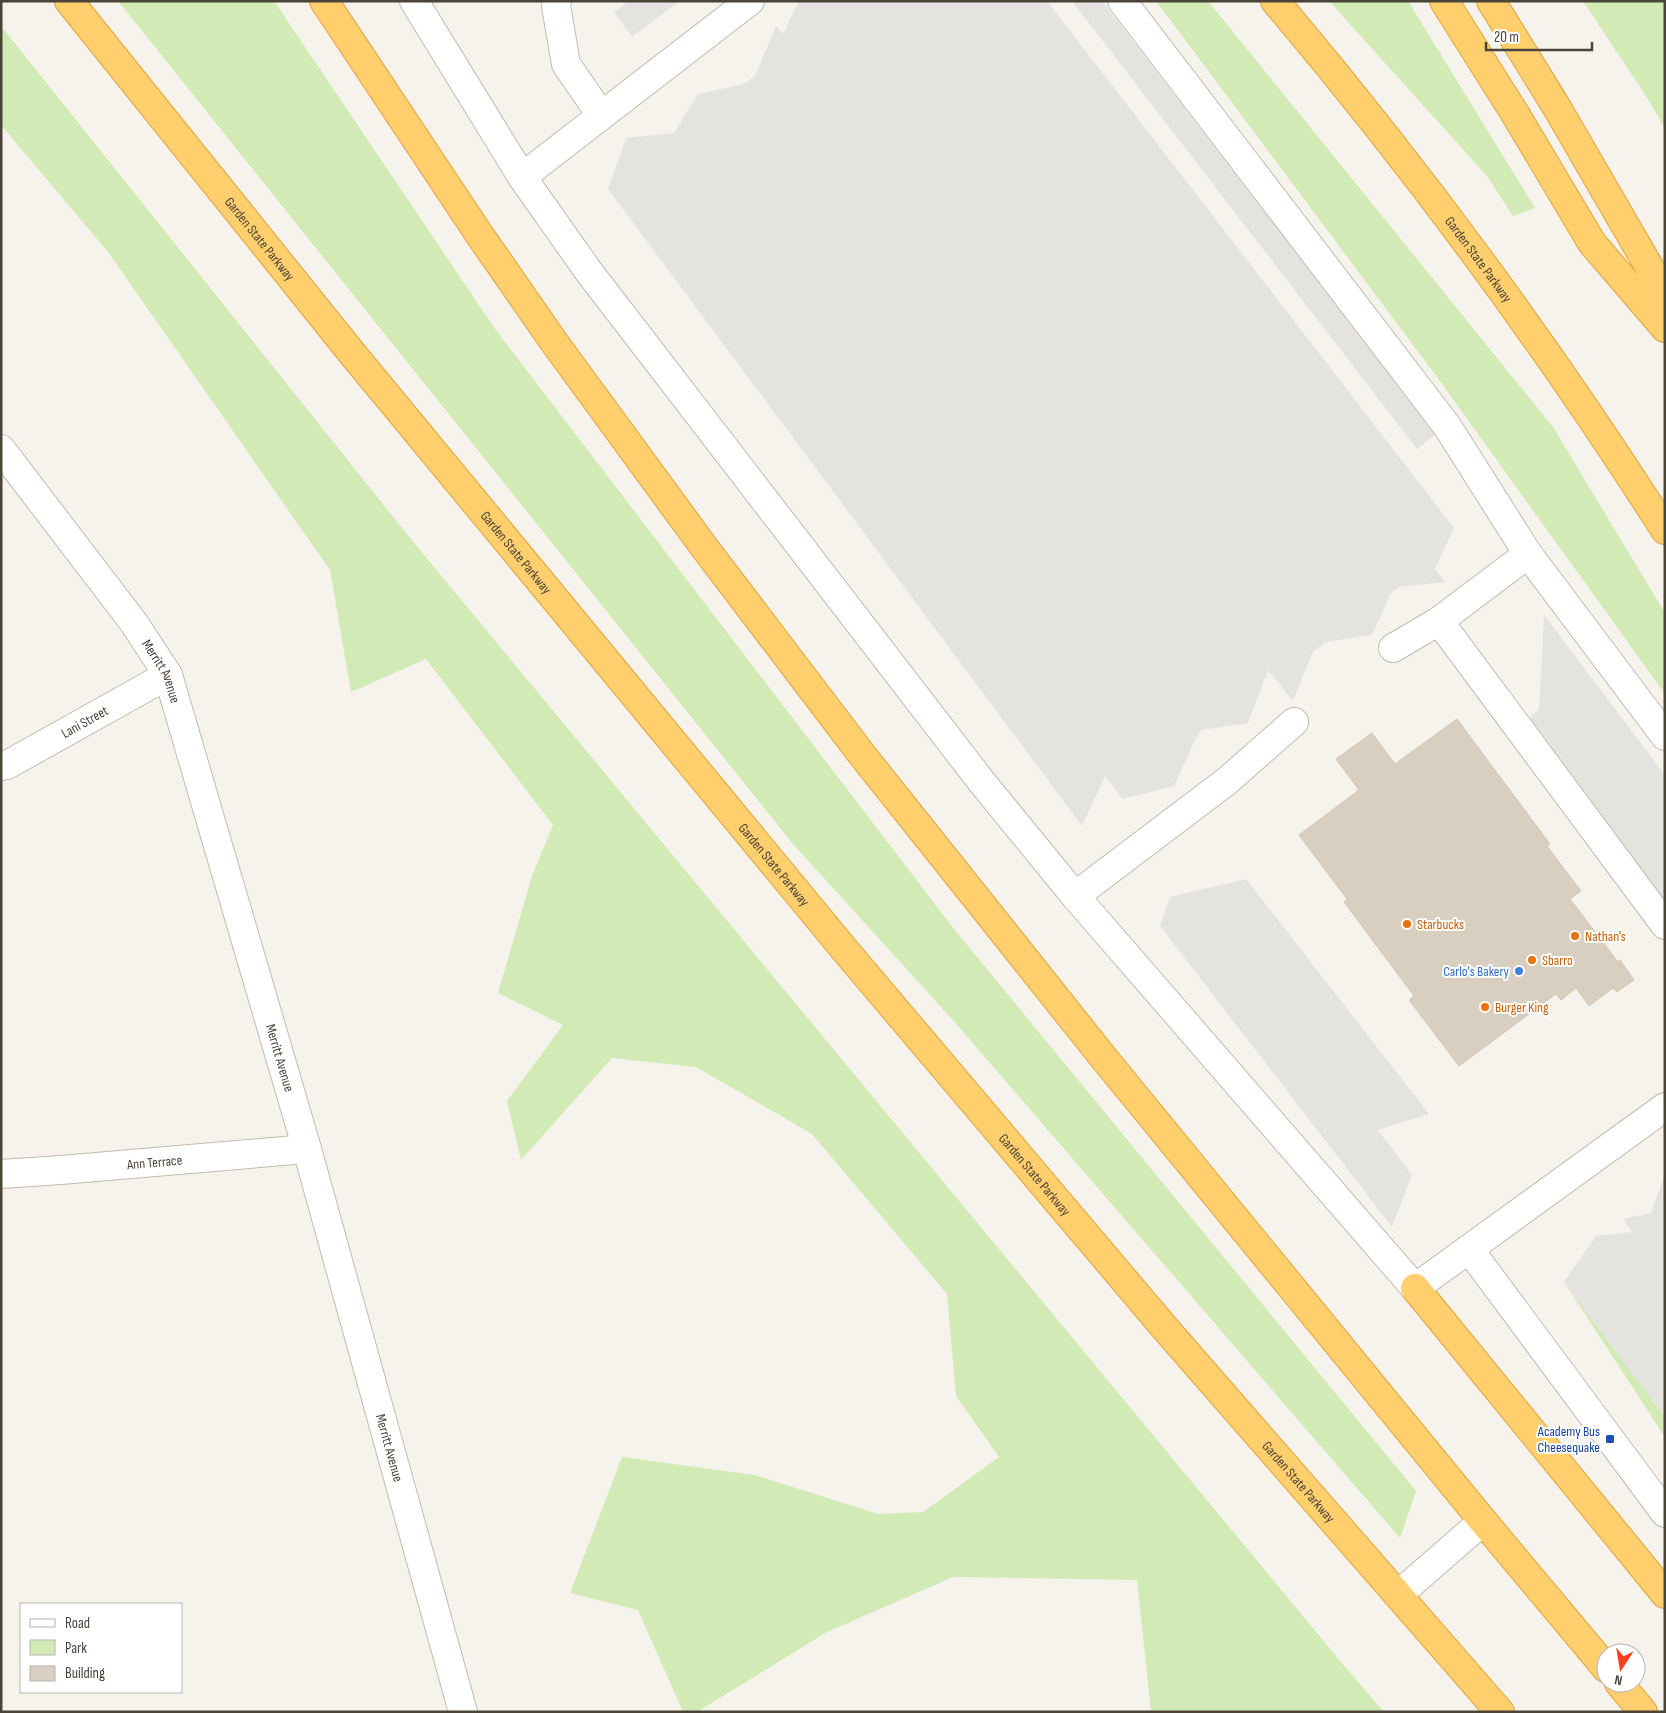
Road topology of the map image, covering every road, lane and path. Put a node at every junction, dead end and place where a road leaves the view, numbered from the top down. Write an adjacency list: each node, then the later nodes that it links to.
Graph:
1 (69, 1): 33 (highway, Garden State Parkway)
2 (324, 1): 31 (highway)
3 (414, 1): 11 (street)
4 (557, 1): 10 (street)
5 (750, 1): 10 (street)
6 (1122, 1): 16 (street)
7 (1275, 1): 15 (highway, Garden State Parkway)
8 (1444, 1): 13 (highway)
9 (1491, 1): 12 (highway)
10 (601, 116): 11 (street)
11 (522, 177): 23 (street)
12 (1665, 294)
13 (1665, 328)
14 (1, 449): 19 (street, Merritt Avenue)
15 (1665, 530)
16 (1528, 554): 17 (street); 21 (street)
17 (1439, 621): 18 (street); 24 (street)
18 (1393, 648)
19 (168, 675): 22 (street, Lani Street); 26 (street, Merritt Avenue)
20 (1294, 722): 23 (street)
21 (1665, 736)
22 (1, 766)
23 (1076, 896): 29 (street)
24 (1665, 925)
25 (1665, 1107): 28 (street)
26 (307, 1148): 27 (street, Ann Terrace); 36 (street, Merritt Avenue)
27 (1, 1174)
28 (1469, 1249): 29 (street); 30 (street)
29 (1415, 1288): 32 (highway)
30 (1665, 1513)
31 (1483, 1521): 33 (street); 34 (highway)
32 (1665, 1594)
33 (1398, 1595): 37 (highway, Garden State Parkway)
34 (1596, 1656)
35 (1627, 1693): 38 (highway)
36 (463, 1712)
37 (1500, 1712)
38 (1643, 1712)

